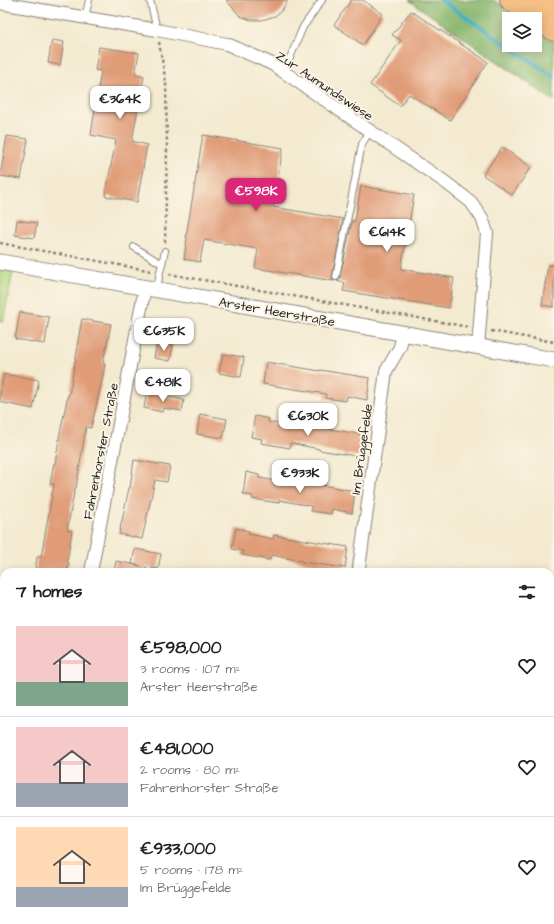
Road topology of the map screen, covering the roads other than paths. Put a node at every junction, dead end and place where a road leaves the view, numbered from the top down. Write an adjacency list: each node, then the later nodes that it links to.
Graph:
1 (89, 0): 8 (lane)
2 (150, 0): 9 (lane)
3 (322, 0): 11 (lane)
4 (510, 0): 10 (highway)
5 (539, 0): 7 (highway)
6 (0, 3): 8 (street, Zur Aumundswiese)
7 (554, 10)
8 (86, 18): 9 (street, Zur Aumundswiese)
9 (157, 30): 11 (street, Zur Aumundswiese)
10 (554, 30)
11 (284, 72): 12 (street, Zur Aumundswiese)
12 (370, 131): 17 (lane); 20 (street, Zur Aumundswiese)
13 (134, 247): 16 (lane)
14 (165, 251): 16 (lane)
15 (0, 262): 18 (street, Arster Heerstraße)
16 (162, 264): 18 (lane)
17 (336, 278)
18 (151, 288): 19 (street, Arster Heerstraße); 22 (street, Fahrenhorster Straße)
19 (403, 333): 20 (street, Arster Heerstraße); 23 (street, Im Brüggefelde)
20 (478, 347): 21 (street, Arster Heerstraße)
21 (554, 360)
22 (92, 568)
23 (359, 568)

